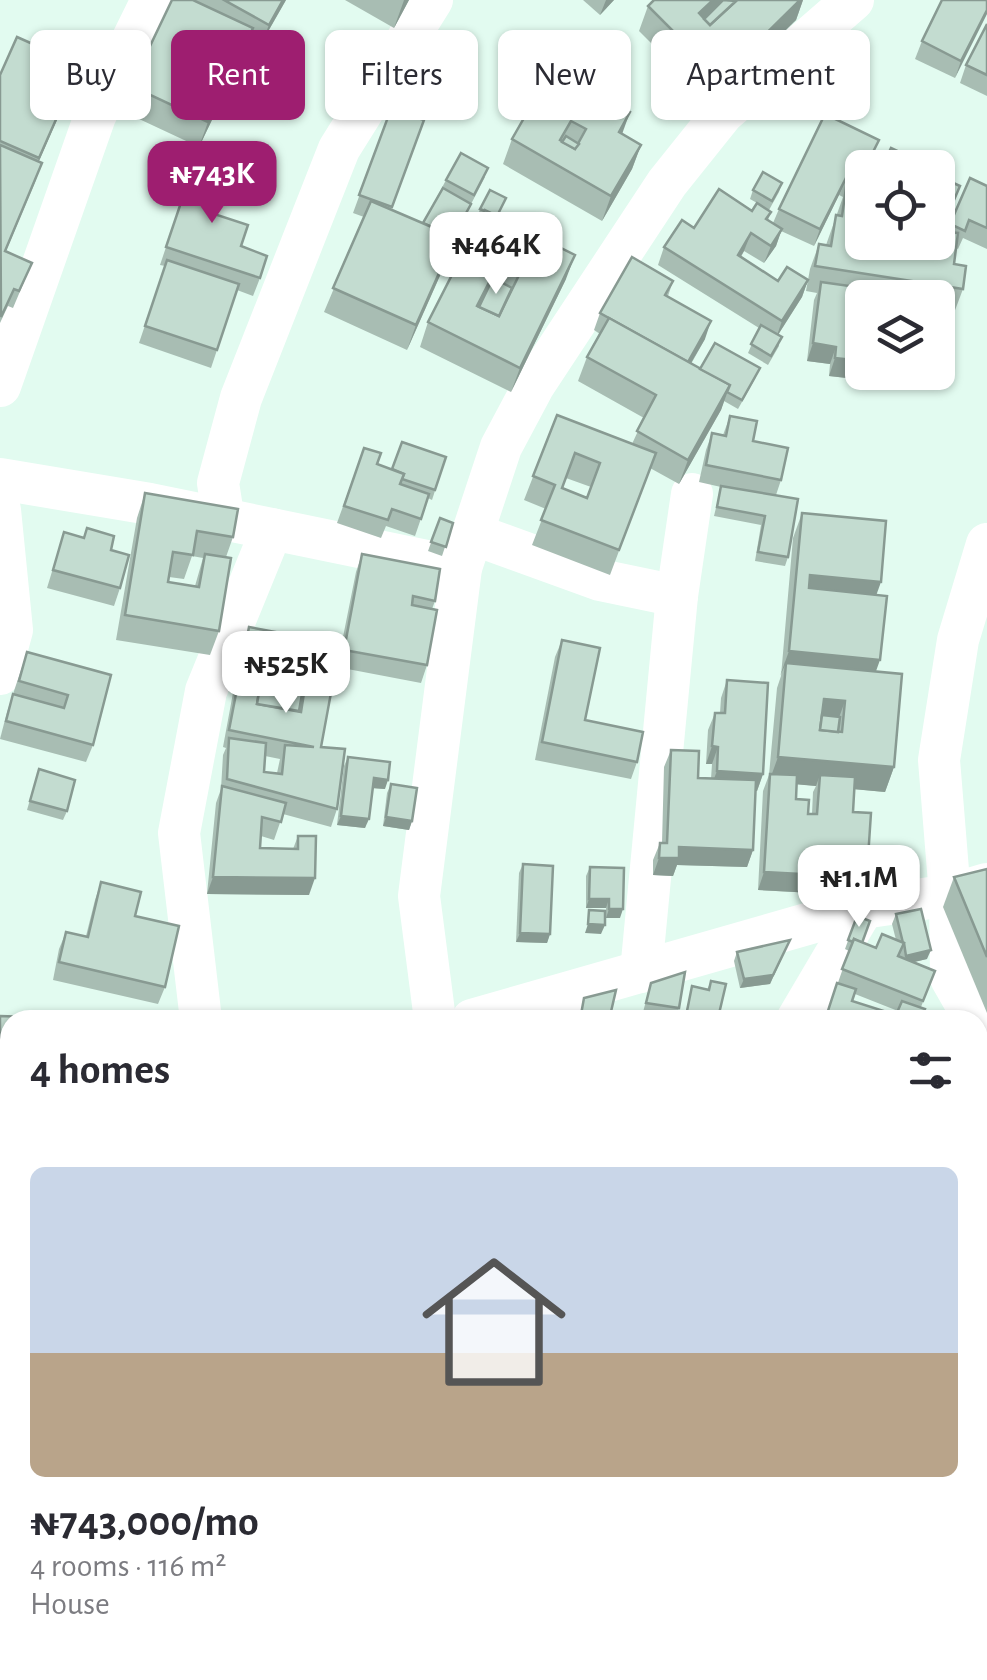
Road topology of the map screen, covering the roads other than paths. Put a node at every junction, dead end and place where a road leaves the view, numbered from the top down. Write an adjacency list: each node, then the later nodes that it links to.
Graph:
1 (152, 0): 4 (street)
2 (432, 0): 8 (street)
3 (853, 0): 11 (street)
4 (0, 386)
5 (0, 479): 8 (street)
6 (692, 494): 12 (street)
7 (0, 510): 13 (street)
8 (224, 521): 9 (street)
9 (272, 529): 11 (street); 17 (street)
10 (987, 544): 14 (street)
11 (467, 551): 12 (street); 18 (street)
12 (677, 596): 16 (street)
13 (0, 674)
14 (969, 889): 15 (street); 21 (street)
15 (863, 908): 16 (street); 20 (street)
16 (642, 972): 19 (street)
17 (200, 1010)
18 (434, 1010)
19 (507, 1010)
20 (803, 1010)
21 (969, 1010)

